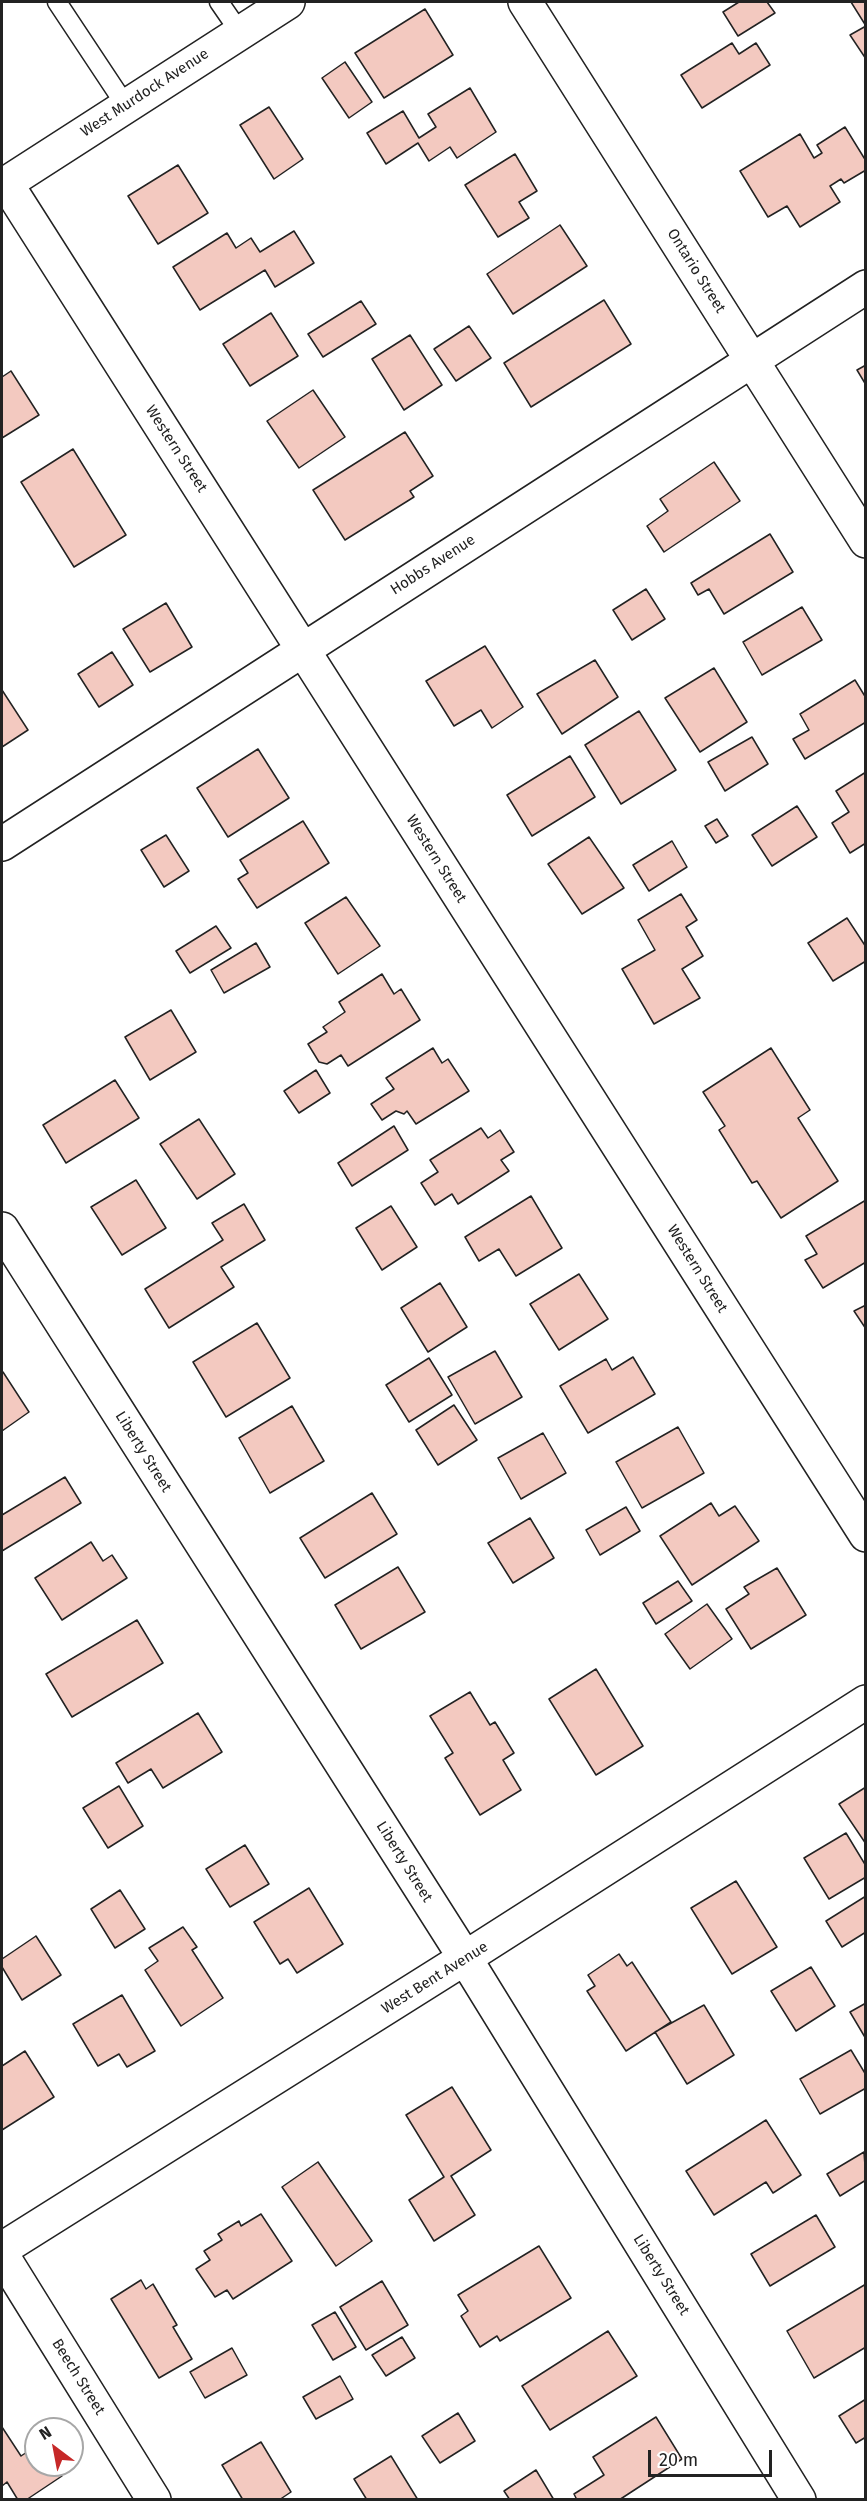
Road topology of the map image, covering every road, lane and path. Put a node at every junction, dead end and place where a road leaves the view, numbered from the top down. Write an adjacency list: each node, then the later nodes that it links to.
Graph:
1 (57, 2): 6 (lane)
2 (219, 2): 5 (lane)
3 (288, 2): 5 (street, West Murdock Avenue)
4 (525, 2): 9 (street, Ontario Street)
5 (239, 31): 6 (street, West Murdock Avenue)
6 (126, 106): 7 (street, West Murdock Avenue)
7 (4, 185): 11 (street, Western Street)
8 (866, 288): 9 (street, Hobbs Avenue)
9 (752, 360): 10 (street, Ontario Street); 11 (street, Hobbs Avenue)
10 (866, 540)
11 (303, 649): 12 (street, Hobbs Avenue); 14 (street, Western Street)
12 (2, 844)
13 (2, 1229): 16 (street, Liberty Street)
14 (866, 1535)
15 (866, 1702): 16 (street, West Bent Avenue)
16 (465, 1958): 17 (street, West Bent Avenue); 20 (street, Liberty Street)
17 (2, 2249)
18 (2, 2255): 19 (street, Beech Street)
19 (154, 2499)
20 (799, 2499)

